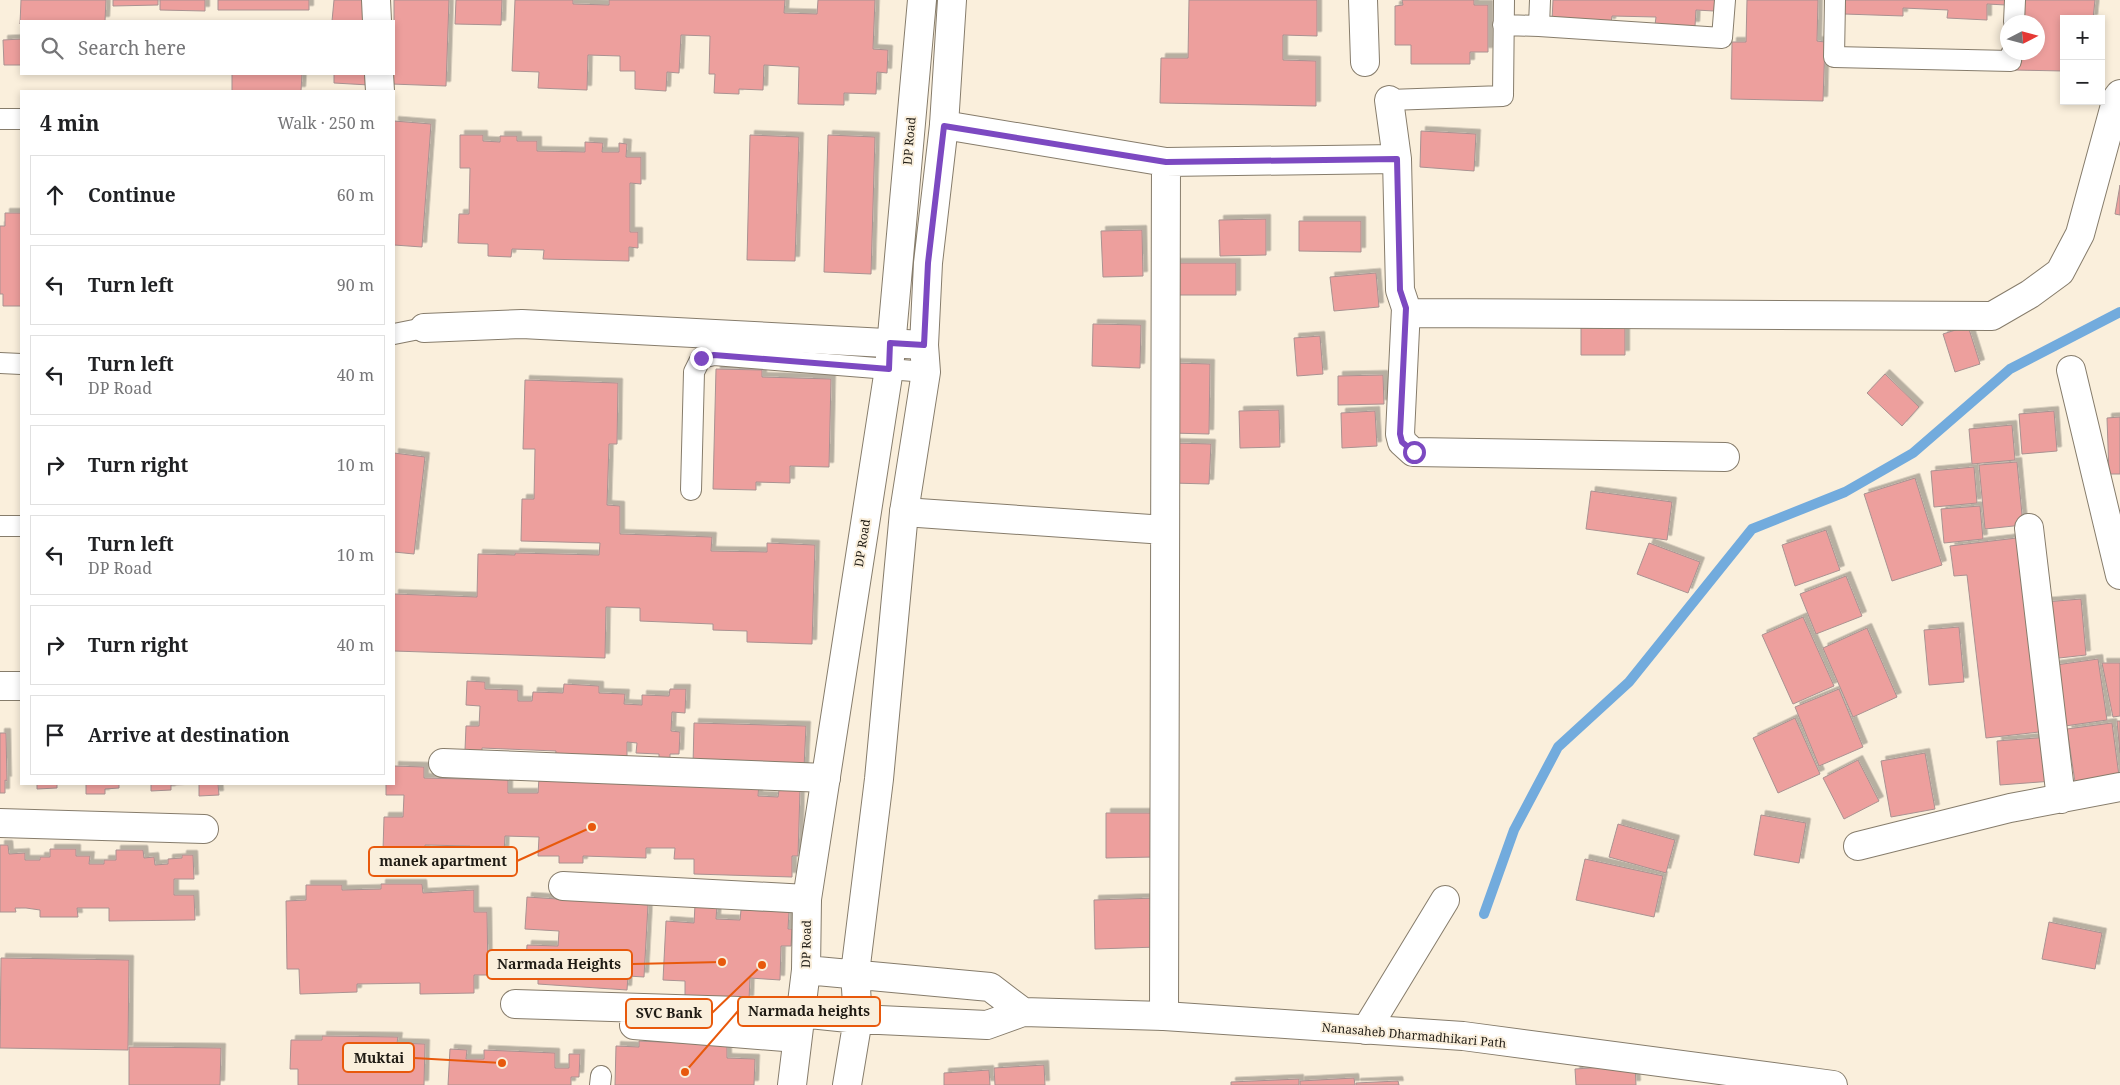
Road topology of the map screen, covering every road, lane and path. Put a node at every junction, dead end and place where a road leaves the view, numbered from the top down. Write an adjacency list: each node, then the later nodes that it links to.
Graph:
1 (376, 0): 11 (street)
2 (922, 0): 29 (street, DP Road)
3 (952, 0): 22 (street)
4 (1363, 0): 15 (street)
5 (1504, 0): 12 (lane)
6 (1540, 0): 13 (lane)
7 (1724, 0): 13 (lane)
8 (1835, 0): 14 (lane)
9 (2015, 0): 10 (lane)
10 (2014, 15)
11 (377, 20)
12 (1503, 25): 13 (lane); 19 (lane)
13 (1539, 26)
14 (2011, 60)
15 (1365, 62)
16 (379, 75): 17 (street)
17 (380, 90)
18 (2120, 94): 25 (street)
19 (1389, 100): 23 (street)
20 (0, 119): 21 (lane)
21 (20, 119)
22 (944, 126): 24 (street); 28 (street)
23 (1397, 159): 24 (street); 25 (street)
24 (1166, 162): 41 (street)
25 (1406, 308): 34 (street)
26 (424, 328): 27 (lane); 29 (street)
27 (395, 334)
28 (924, 345): 29 (street); 33 (street)
29 (889, 356): 33 (lane); 36 (lane); 46 (street, DP Road)
30 (0, 363): 31 (lane)
31 (20, 364)
32 (2071, 370): 35 (street)
33 (926, 372): 37 (street)
34 (1725, 457)
35 (2109, 486): 42 (street)
36 (691, 490)
37 (904, 512): 41 (street); 56 (street)
38 (0, 526): 39 (lane)
39 (20, 526)
40 (2030, 528): 48 (street)
41 (1165, 530): 59 (street)
42 (2120, 575)
43 (0, 686): 44 (street)
44 (20, 686)
45 (443, 763): 46 (street)
46 (826, 778): 53 (street, DP Road)
47 (2120, 787): 48 (street)
48 (2061, 798): 51 (street)
49 (0, 824): 50 (street)
50 (204, 829)
51 (1858, 846)
52 (562, 886): 53 (street)
53 (807, 899): 55 (street, DP Road)
54 (1445, 900): 63 (street)
55 (806, 970): 56 (street); 62 (street, DP Road)
56 (854, 973): 58 (street); 60 (street)
57 (515, 1004): 62 (street)
58 (1023, 1012): 59 (street, Nanasaheb Dharmadhikari Path); 60 (street, Nanasaheb Dharmadhikari Path)
59 (1164, 1016): 63 (street, Nanasaheb Dharmadhikari Path)
60 (858, 1019): 62 (street, Nanasaheb Dharmadhikari Path); 65 (street)
61 (604, 1022): 62 (street)
62 (799, 1026): 64 (street, DP Road)
63 (1366, 1030): 66 (street, Nanasaheb Dharmadhikari Path)
64 (792, 1085)
65 (847, 1085)
66 (1833, 1085)

